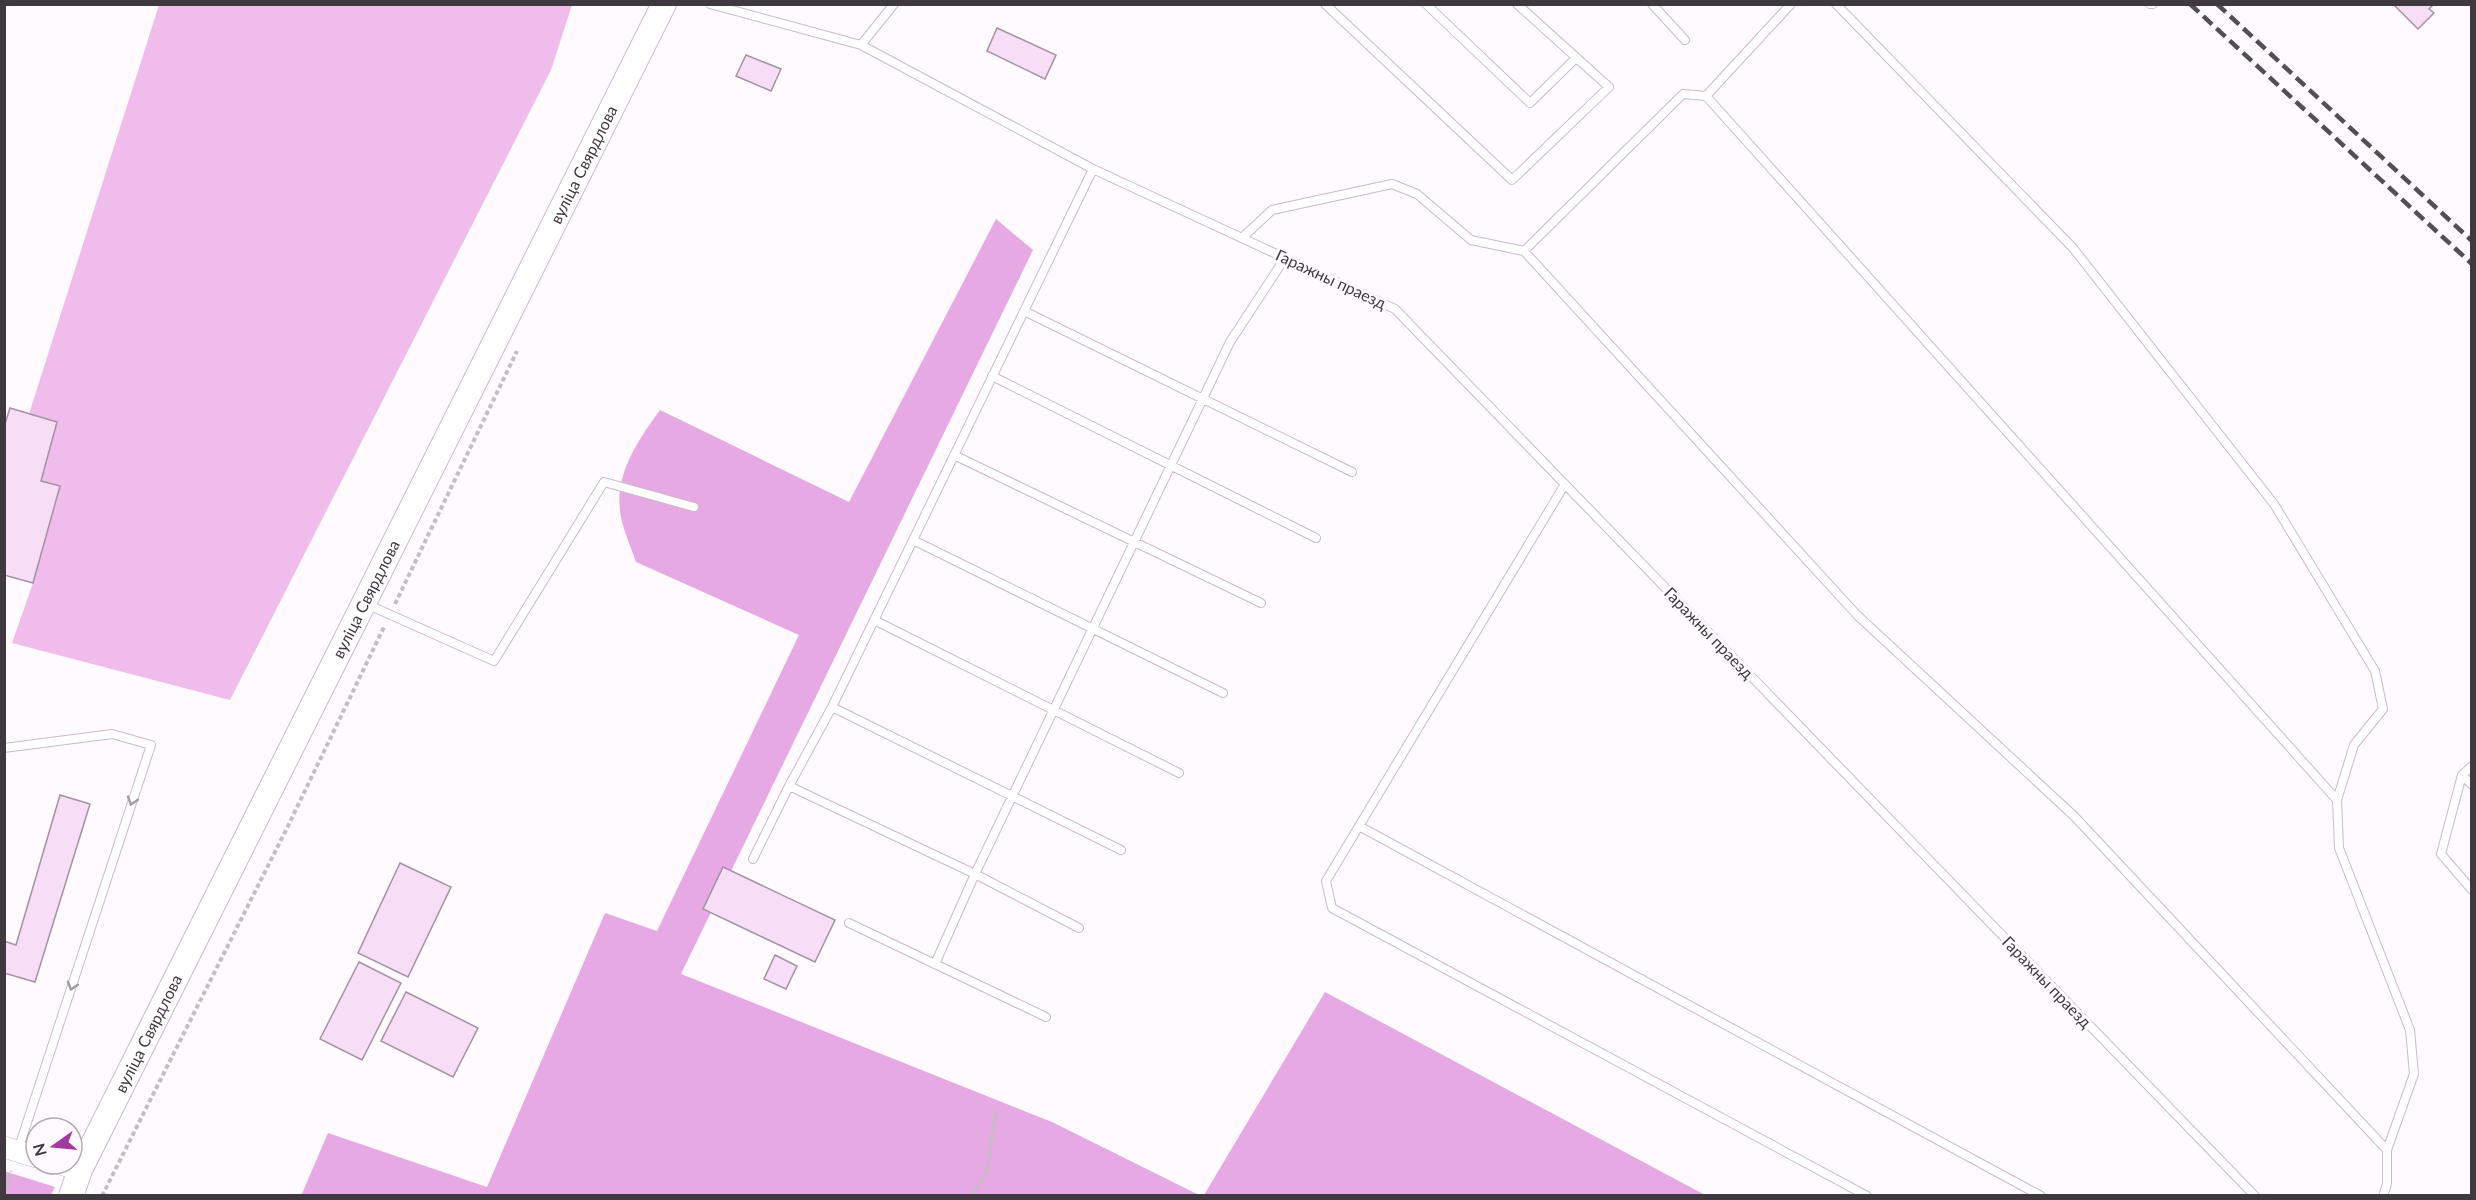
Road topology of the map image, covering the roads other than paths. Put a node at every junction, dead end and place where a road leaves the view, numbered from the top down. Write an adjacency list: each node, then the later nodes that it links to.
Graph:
1 (664, 4): 29 (main road, вуліца Свярдлова)
2 (710, 4): 11 (lane, Гаражны праезд)
3 (894, 4): 11 (lane)
4 (1325, 4): 12 (lane)
5 (1426, 4): 12 (lane)
6 (1517, 4): 12 (lane)
7 (1652, 4): 10 (lane)
8 (1791, 4): 13 (lane)
9 (1836, 4): 43 (lane)
10 (1685, 40)
11 (861, 45): 14 (lane, Гаражны праезд)
12 (1576, 58)
13 (1706, 96): 16 (lane); 43 (lane)
14 (1093, 168): 15 (lane, Гаражны праезд); 18 (lane)
15 (1242, 238): 16 (lane); 17 (lane, Гаражны праезд)
16 (1524, 251): 54 (lane)
17 (1285, 258): 20 (lane); 24 (lane, Гаражны праезд)
18 (1024, 311): 19 (lane); 20 (lane)
19 (992, 376): 21 (lane); 22 (lane)
20 (1203, 399): 22 (lane); 23 (lane)
21 (954, 455): 27 (lane); 28 (lane)
22 (1171, 465): 26 (lane); 28 (lane)
23 (1352, 472)
24 (1565, 484): 44 (lane); 60 (lane, Гаражны праезд)
25 (694, 507): 29 (lane)
26 (1316, 538)
27 (913, 540): 31 (lane); 32 (lane)
28 (1134, 542): 30 (lane); 32 (lane)
29 (364, 603): 53 (main road, вуліца Свярдлова)
30 (1261, 603)
31 (874, 620): 34 (lane); 35 (lane)
32 (1093, 628): 33 (lane); 35 (lane)
33 (1223, 693)
34 (832, 706): 41 (lane); 42 (lane)
35 (1054, 710): 38 (lane); 42 (lane)
36 (4, 748): 55 (lane, one-way to 55)
37 (2472, 766): 39 (lane)
38 (1179, 773)
39 (2462, 775): 40 (lane); 48 (lane)
40 (2472, 785)
41 (789, 786): 46 (lane); 47 (lane)
42 (1012, 796): 45 (lane); 47 (lane)
43 (2337, 800): 54 (lane)
44 (1359, 826): 58 (lane); 59 (lane)
45 (1121, 850)
46 (753, 859)
47 (975, 874): 50 (lane); 51 (lane)
48 (2472, 890)
49 (849, 923): 51 (lane)
50 (1079, 928)
51 (935, 964): 52 (lane)
52 (1046, 1017)
53 (84, 1140)
54 (2387, 1150): 61 (lane)
55 (19, 1152)
56 (70, 1176): 57 (main road, вуліца Свярдлова)
57 (71, 1196)
58 (1867, 1196)
59 (2041, 1196)
60 (2255, 1196)
61 (2383, 1196)

